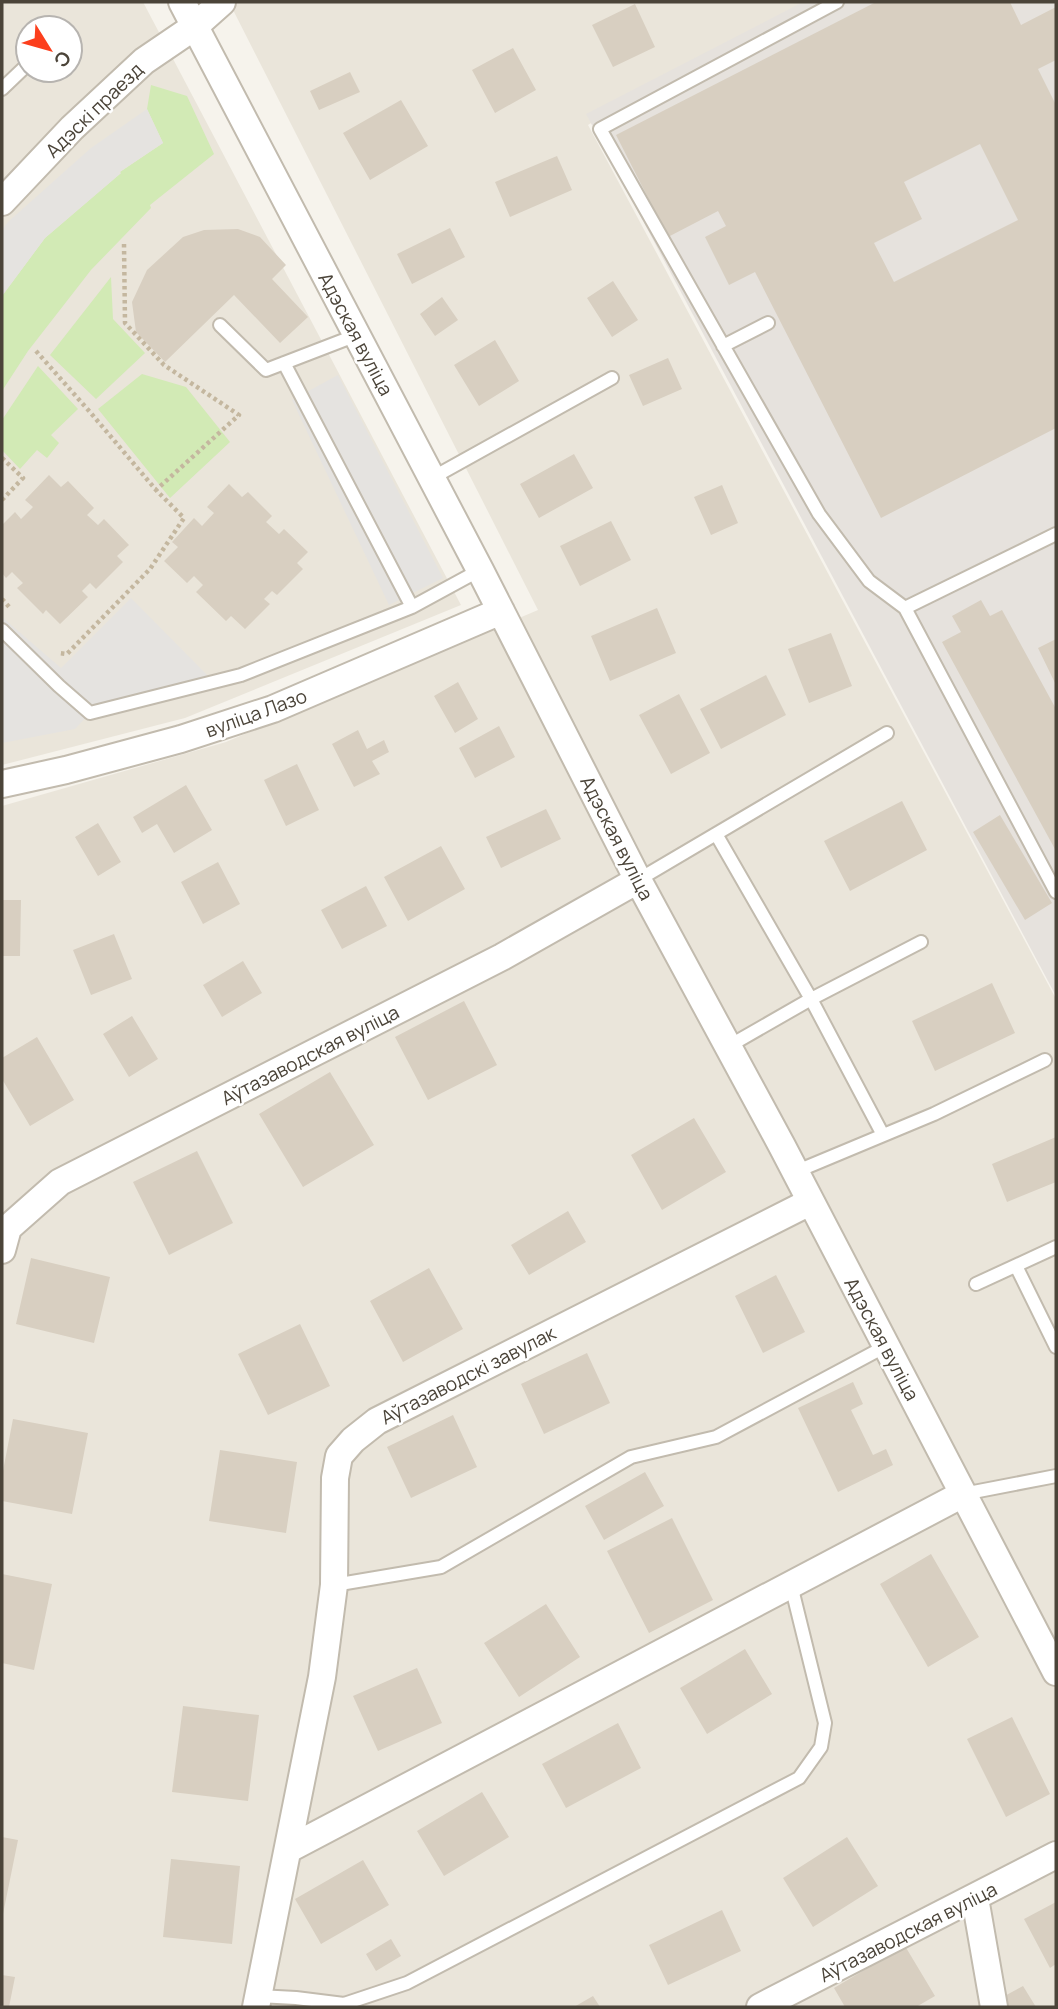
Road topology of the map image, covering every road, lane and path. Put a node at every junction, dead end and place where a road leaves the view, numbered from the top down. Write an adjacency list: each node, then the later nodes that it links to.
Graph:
1 (181, 2): 4 (street, Адэская вуліца)
2 (222, 2): 4 (street, Адэскі праезд)
3 (837, 2): 10 (lane)
4 (194, 27): 5 (street, Адэскі праезд); 9 (street, Адэская вуліца)
5 (2, 202)
6 (124, 244): 16 (path)
7 (768, 323): 10 (lane)
8 (220, 326): 12 (lane)
9 (357, 335): 12 (lane); 15 (street, Адэская вуліца)
10 (723, 346): 22 (lane)
11 (36, 351): 16 (path)
12 (284, 363): 21 (lane)
13 (612, 378): 15 (lane)
14 (2, 458): 17 (path)
15 (432, 478): 19 (street, Адэская вуліца)
16 (156, 490): 26 (path)
17 (2, 500)
18 (1056, 534): 22 (lane)
19 (480, 570): 21 (lane); 24 (street, Адэская вуліца)
20 (2, 599): 23 (path)
21 (412, 607): 25 (lane)
22 (905, 608): 31 (lane)
23 (11, 609)
24 (501, 611): 28 (street, вуліца Лазо); 30 (street, Адэская вуліца)
25 (2, 630)
26 (50, 648)
27 (887, 733): 29 (lane)
28 (2, 784)
29 (716, 834): 30 (lane); 33 (lane)
30 (638, 880): 34 (street, Адэская вуліца); 40 (street, Аўтазаводская вуліца)
31 (1056, 892)
32 (921, 942): 33 (lane)
33 (811, 999): 34 (lane); 36 (lane)
34 (729, 1046): 37 (street, Адэская вуліца)
35 (1045, 1060): 36 (lane)
36 (883, 1135): 37 (lane)
37 (795, 1172): 38 (street, Адэская вуліца)
38 (810, 1202): 43 (street, Адэская вуліца); 47 (street, Аўтазаводскі завулак)
39 (1056, 1247): 41 (lane)
40 (2, 1250)
41 (1016, 1266): 42 (lane); 44 (lane)
42 (976, 1284)
43 (886, 1346): 46 (street, Адэская вуліца); 47 (lane)
44 (1056, 1347)
45 (1056, 1476): 46 (lane)
46 (963, 1494): 48 (street); 49 (street, Адэская вуліца)
47 (334, 1585): 51 (street, Аўтазаводскі завулак)
48 (792, 1586): 51 (street); 54 (lane)
49 (1049, 1642): 50 (street, Адэская вуліца)
50 (1056, 1672)
51 (289, 1849): 54 (street, Аўтазаводскі завулак)
52 (1056, 1855): 53 (street, Аўтазаводская вуліца)
53 (975, 1898): 55 (street, Аўтазаводская вуліца); 56 (street)
54 (257, 2002)
55 (760, 2007)
56 (993, 2007)

